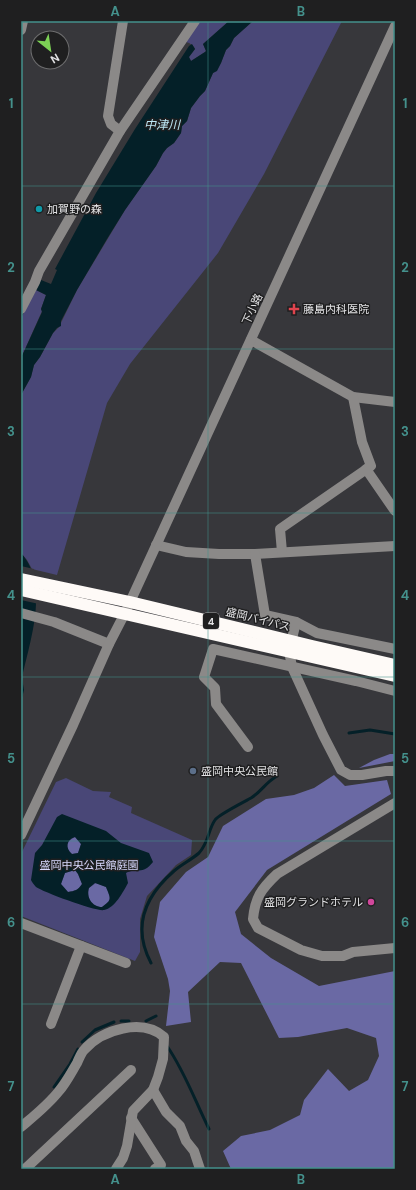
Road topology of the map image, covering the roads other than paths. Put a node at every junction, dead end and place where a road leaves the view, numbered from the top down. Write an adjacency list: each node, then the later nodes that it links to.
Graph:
1 (23, 21): 5 (street)
2 (123, 21): 6 (street)
3 (195, 21): 6 (street)
4 (395, 26): 8 (street, 下小路)
5 (21, 30)
6 (120, 131): 7 (street)
7 (21, 309)
8 (251, 340): 9 (street); 13 (street, 下小路)
9 (353, 396): 10 (street); 11 (street)
10 (395, 402)
11 (366, 469): 12 (street); 15 (street)
12 (395, 511)
13 (156, 545): 16 (street); 20 (street, 下小路)
14 (395, 546): 15 (street)
15 (282, 552): 16 (street)
16 (255, 554): 23 (street)
17 (21, 580): 19 (highway, 盛岡バイパス / 4)
18 (21, 590): 19 (highway, 盛岡バイパス / 4)
19 (56, 593): 20 (highway, 盛岡バイパス / 4); 22 (highway, 盛岡バイパス / 4)
20 (130, 602): 22 (street, 下小路); 25 (highway, 盛岡バイパス / 4)
21 (21, 613): 24 (street)
22 (125, 613): 24 (street, 下小路); 25 (highway, 盛岡バイパス / 4)
23 (296, 622): 25 (street); 26 (street)
24 (110, 644): 35 (street, 下小路)
25 (291, 646): 27 (highway, 盛岡バイパス / 4); 29 (street)
26 (395, 649)
27 (308, 650): 28 (highway, 盛岡バイパス / 4); 30 (highway, 盛岡バイパス / 4)
28 (395, 665)
29 (292, 667): 31 (street); 32 (street); 33 (street)
30 (395, 676)
31 (395, 691)
32 (248, 747)
33 (395, 771)
34 (395, 802): 38 (street)
35 (21, 836)
36 (21, 923): 37 (street)
37 (81, 946): 39 (street); 40 (street)
38 (395, 948)
39 (126, 962)
40 (52, 1024)
41 (131, 1070): 45 (street)
42 (153, 1090): 43 (street); 44 (street); 48 (street)
43 (131, 1118): 46 (street); 47 (street)
44 (21, 1127)
45 (25, 1169)
46 (116, 1169)
47 (156, 1169)
48 (200, 1169)

